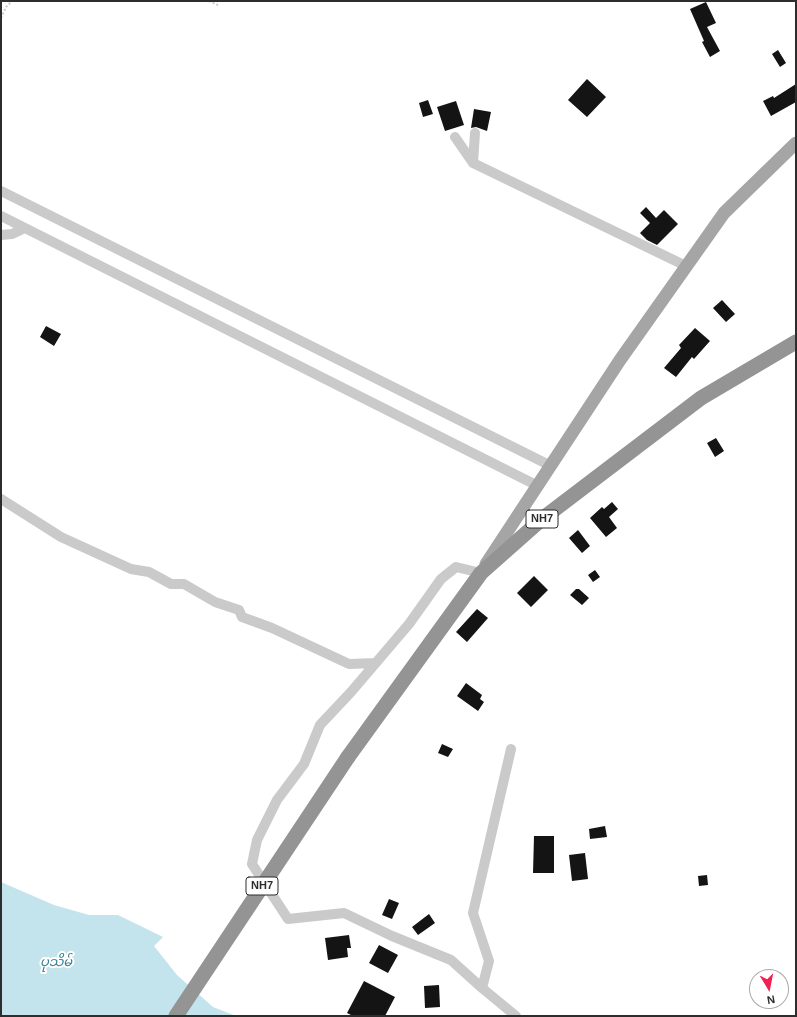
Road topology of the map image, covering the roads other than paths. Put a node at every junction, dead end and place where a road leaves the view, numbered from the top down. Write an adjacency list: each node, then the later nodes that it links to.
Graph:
1 (475, 133): 4 (street)
2 (455, 138): 4 (street)
3 (796, 143): 9 (main road)
4 (473, 163): 9 (street)
5 (1, 191): 11 (street)
6 (1, 216): 7 (street)
7 (25, 228): 8 (street); 12 (street)
8 (1, 235)
9 (686, 266): 11 (main road)
10 (796, 342): 14 (highway, NH7)
11 (550, 466): 12 (main road)
12 (538, 486): 14 (main road)
13 (1, 499): 15 (street)
14 (481, 573): 15 (street); 18 (highway, NH7, bridge)
15 (376, 663): 17 (street)
16 (511, 749): 17 (street)
17 (482, 988): 19 (street)
18 (176, 1016)
19 (516, 1016)

